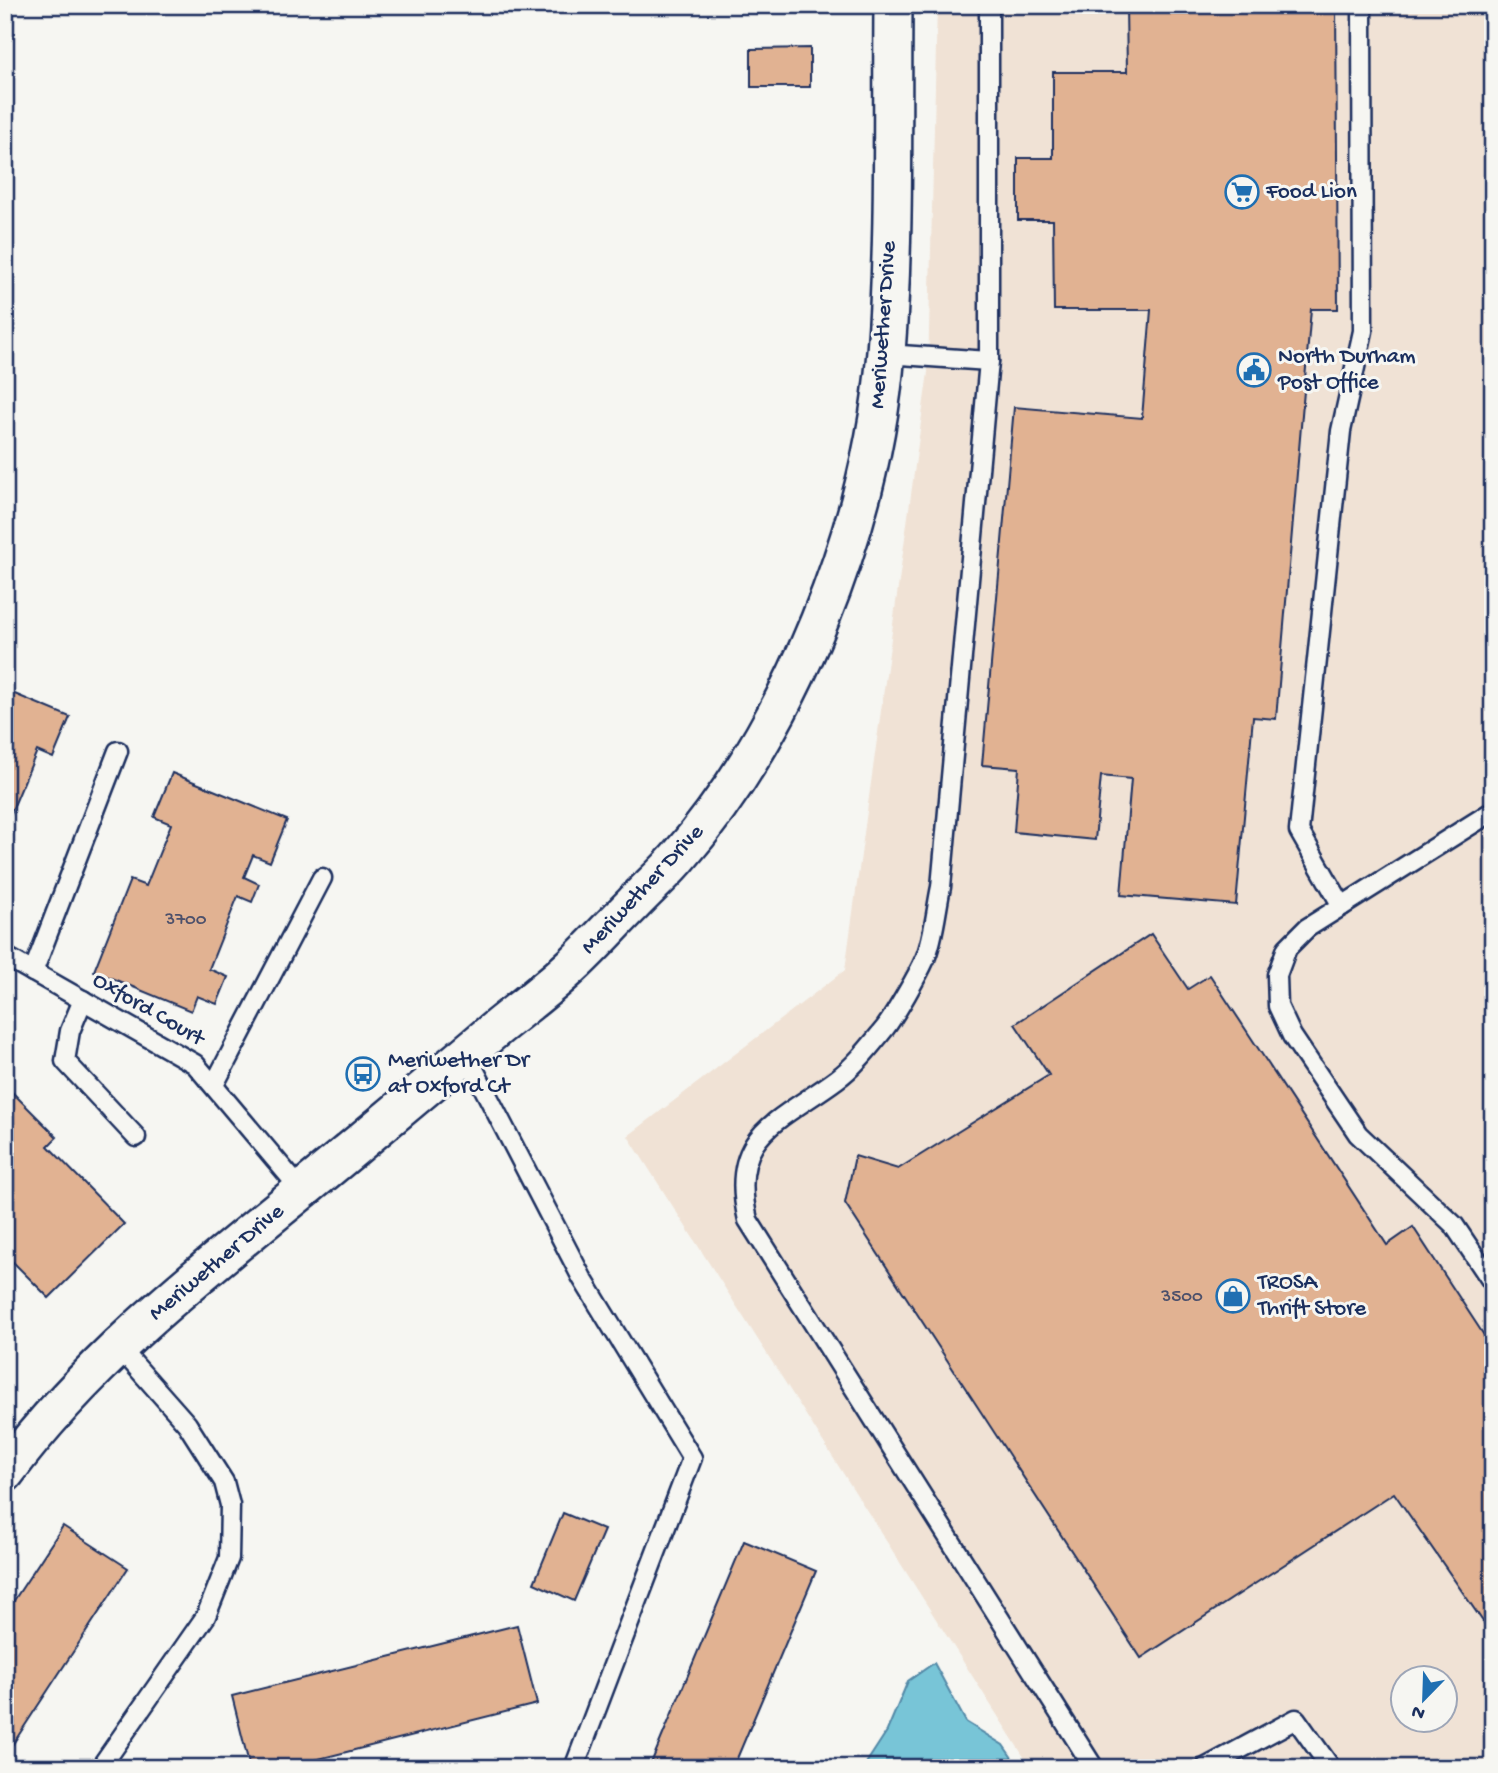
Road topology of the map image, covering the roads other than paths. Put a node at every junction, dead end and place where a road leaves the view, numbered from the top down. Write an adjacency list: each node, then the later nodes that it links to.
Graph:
1 (892, 5): 4 (street, Meriwether Drive)
2 (989, 5): 5 (lane)
3 (1362, 5): 9 (lane)
4 (886, 354): 5 (lane); 13 (street, Meriwether Drive)
5 (989, 361): 22 (lane)
6 (118, 751): 11 (lane)
7 (1493, 811): 9 (lane)
8 (322, 878): 14 (lane)
9 (1342, 906): 17 (lane)
10 (5, 956): 11 (lane, Oxford Court)
11 (33, 972): 12 (lane, Oxford Court)
12 (83, 1000): 14 (lane, Oxford Court); 15 (lane)
13 (466, 1054): 16 (street, Meriwether Drive); 21 (lane)
14 (214, 1085): 16 (lane, Oxford Court)
15 (136, 1137)
16 (302, 1191): 18 (street, Meriwether Drive)
17 (1493, 1283)
18 (119, 1347): 19 (street, Meriwether Drive); 20 (lane)
19 (5, 1473)
20 (100, 1768)
21 (575, 1768)
22 (1094, 1768)
23 (1205, 1768): 24 (lane)
24 (1331, 1768)

